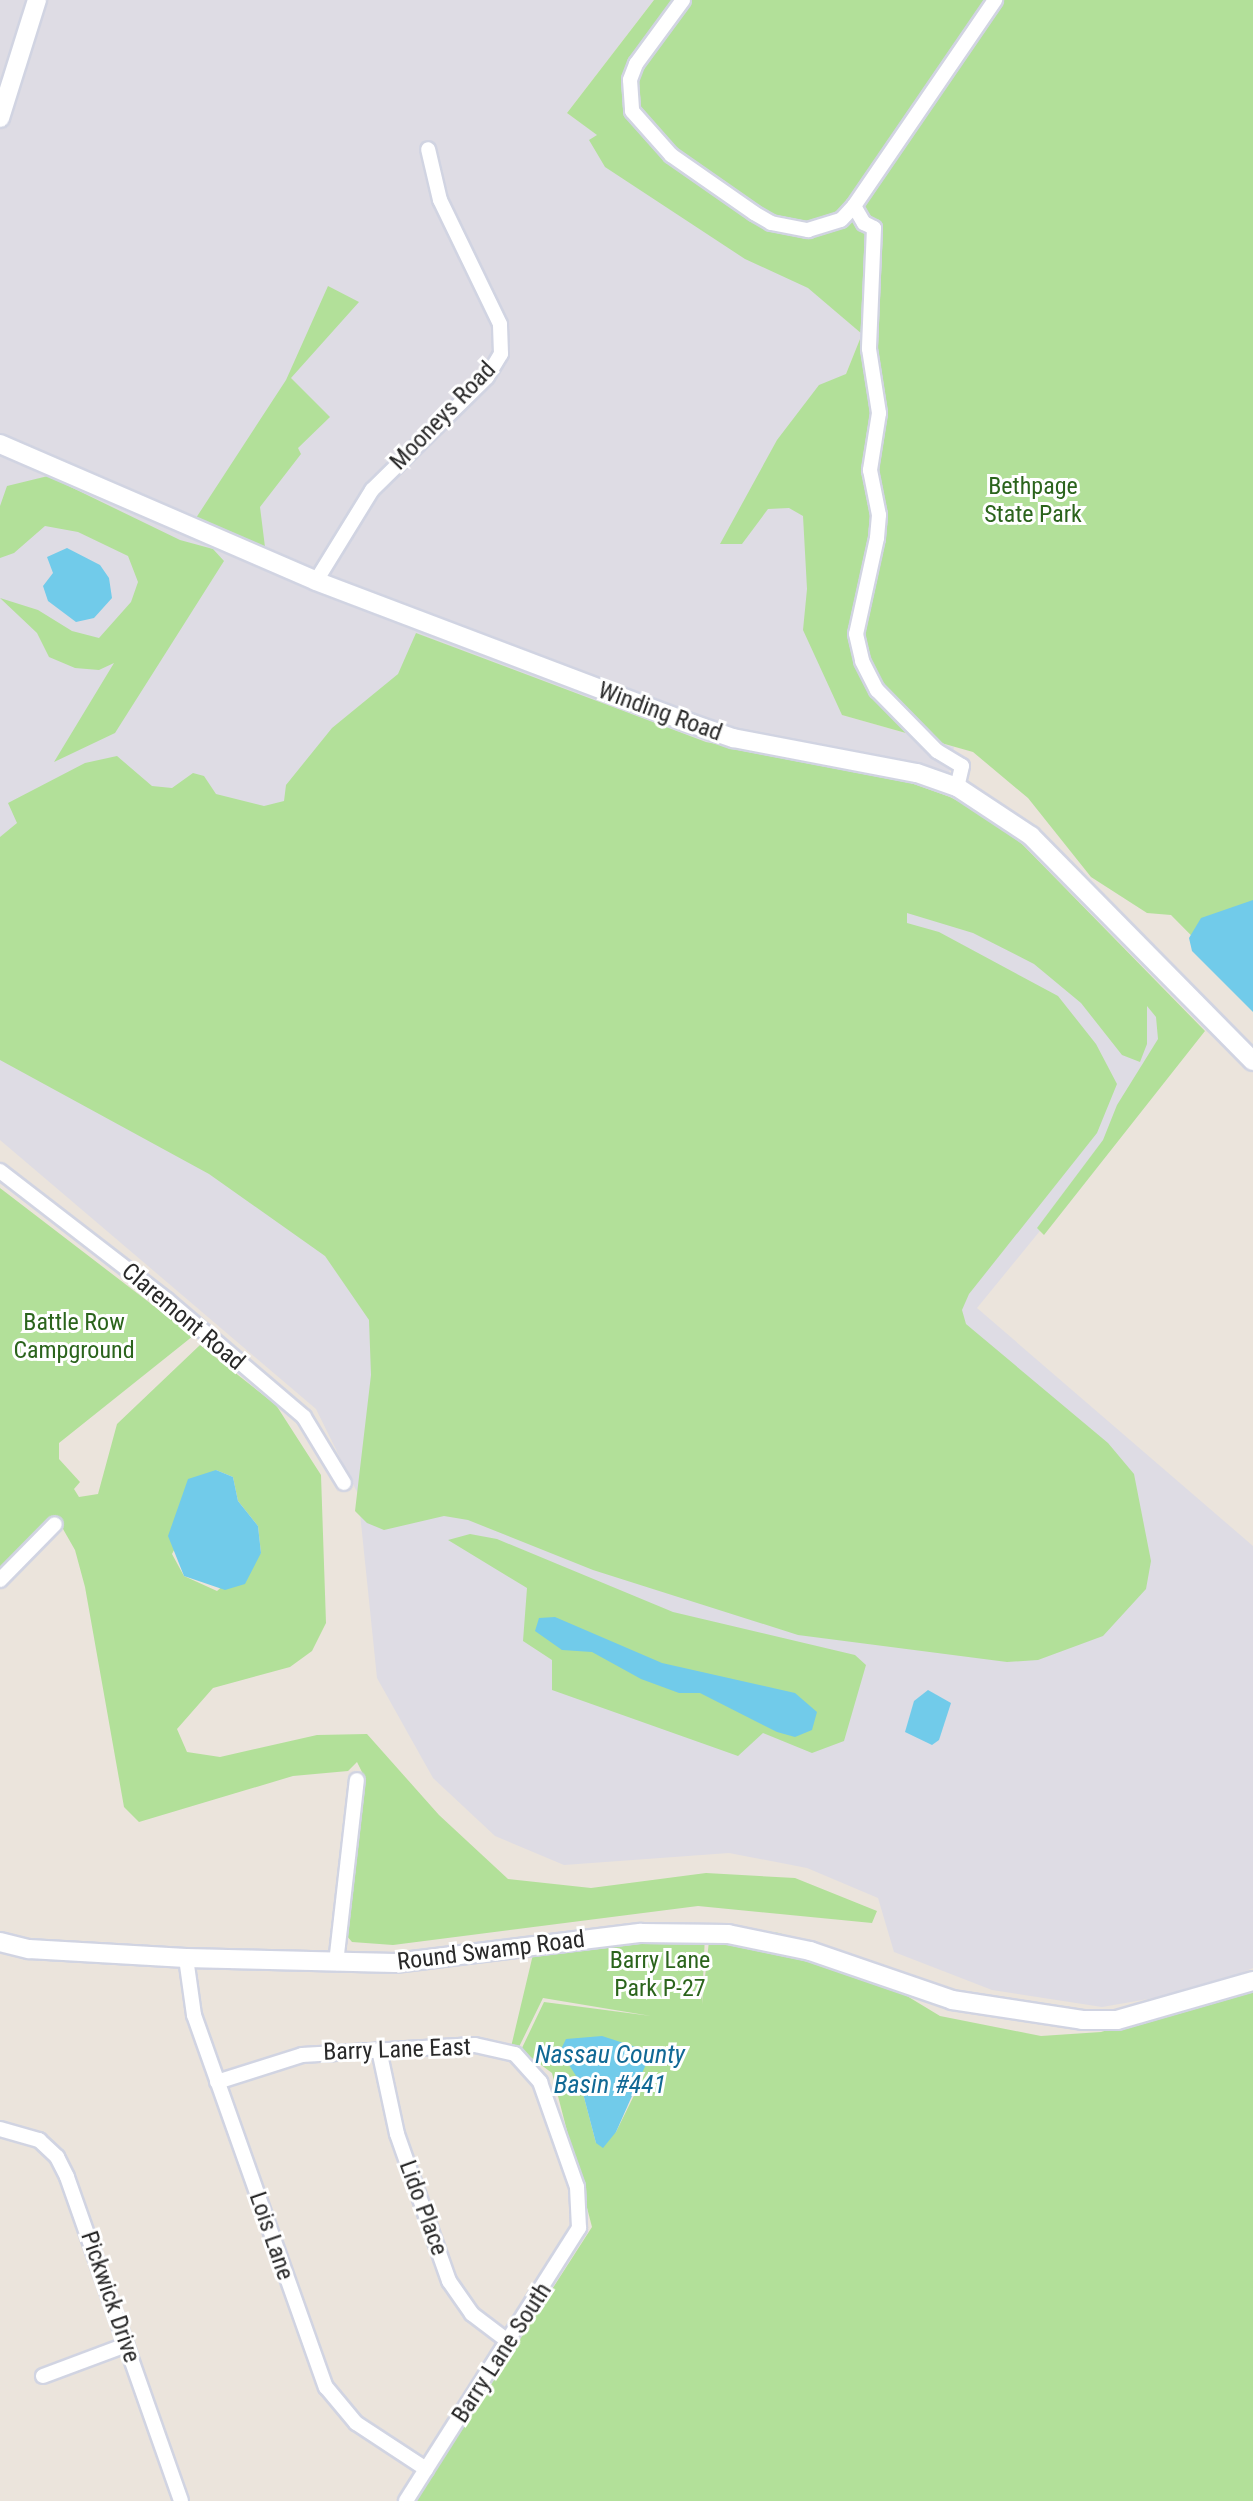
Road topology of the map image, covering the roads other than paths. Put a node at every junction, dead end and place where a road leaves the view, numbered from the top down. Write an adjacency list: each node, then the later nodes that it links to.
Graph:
1 (37, 0): 4 (street)
2 (683, 0): 6 (street)
3 (995, 0): 6 (street)
4 (0, 118)
5 (428, 149): 8 (street, Mooneys Road)
6 (854, 206): 9 (street)
7 (0, 444): 8 (street, Winding Road)
8 (316, 581): 9 (street, Winding Road)
9 (957, 787): 10 (street, Winding Road)
10 (1253, 1061)
11 (0, 1171): 12 (street, Claremont Road)
12 (344, 1483)
13 (55, 1524): 14 (street)
14 (0, 1580)
15 (357, 1780): 18 (street)
16 (0, 1942): 17 (street, Round Swamp Road)
17 (186, 1958): 18 (street, Round Swamp Road); 21 (street, Lois Lane)
18 (336, 1963): 19 (street, Round Swamp Road)
19 (1253, 1981)
20 (379, 2050): 21 (street, Barry Lane East); 23 (street, Barry Lane East); 24 (street, Lido Place)
21 (217, 2082): 27 (street, Lois Lane)
22 (0, 2129): 25 (street, Pickwick Drive)
23 (580, 2199): 24 (street, Barry Lane South)
24 (509, 2342): 27 (street, Barry Lane South)
25 (126, 2345): 26 (street); 28 (street, Pickwick Drive)
26 (43, 2376)
27 (426, 2469): 29 (street, Barry Lane South)
28 (181, 2501)
29 (406, 2501)

